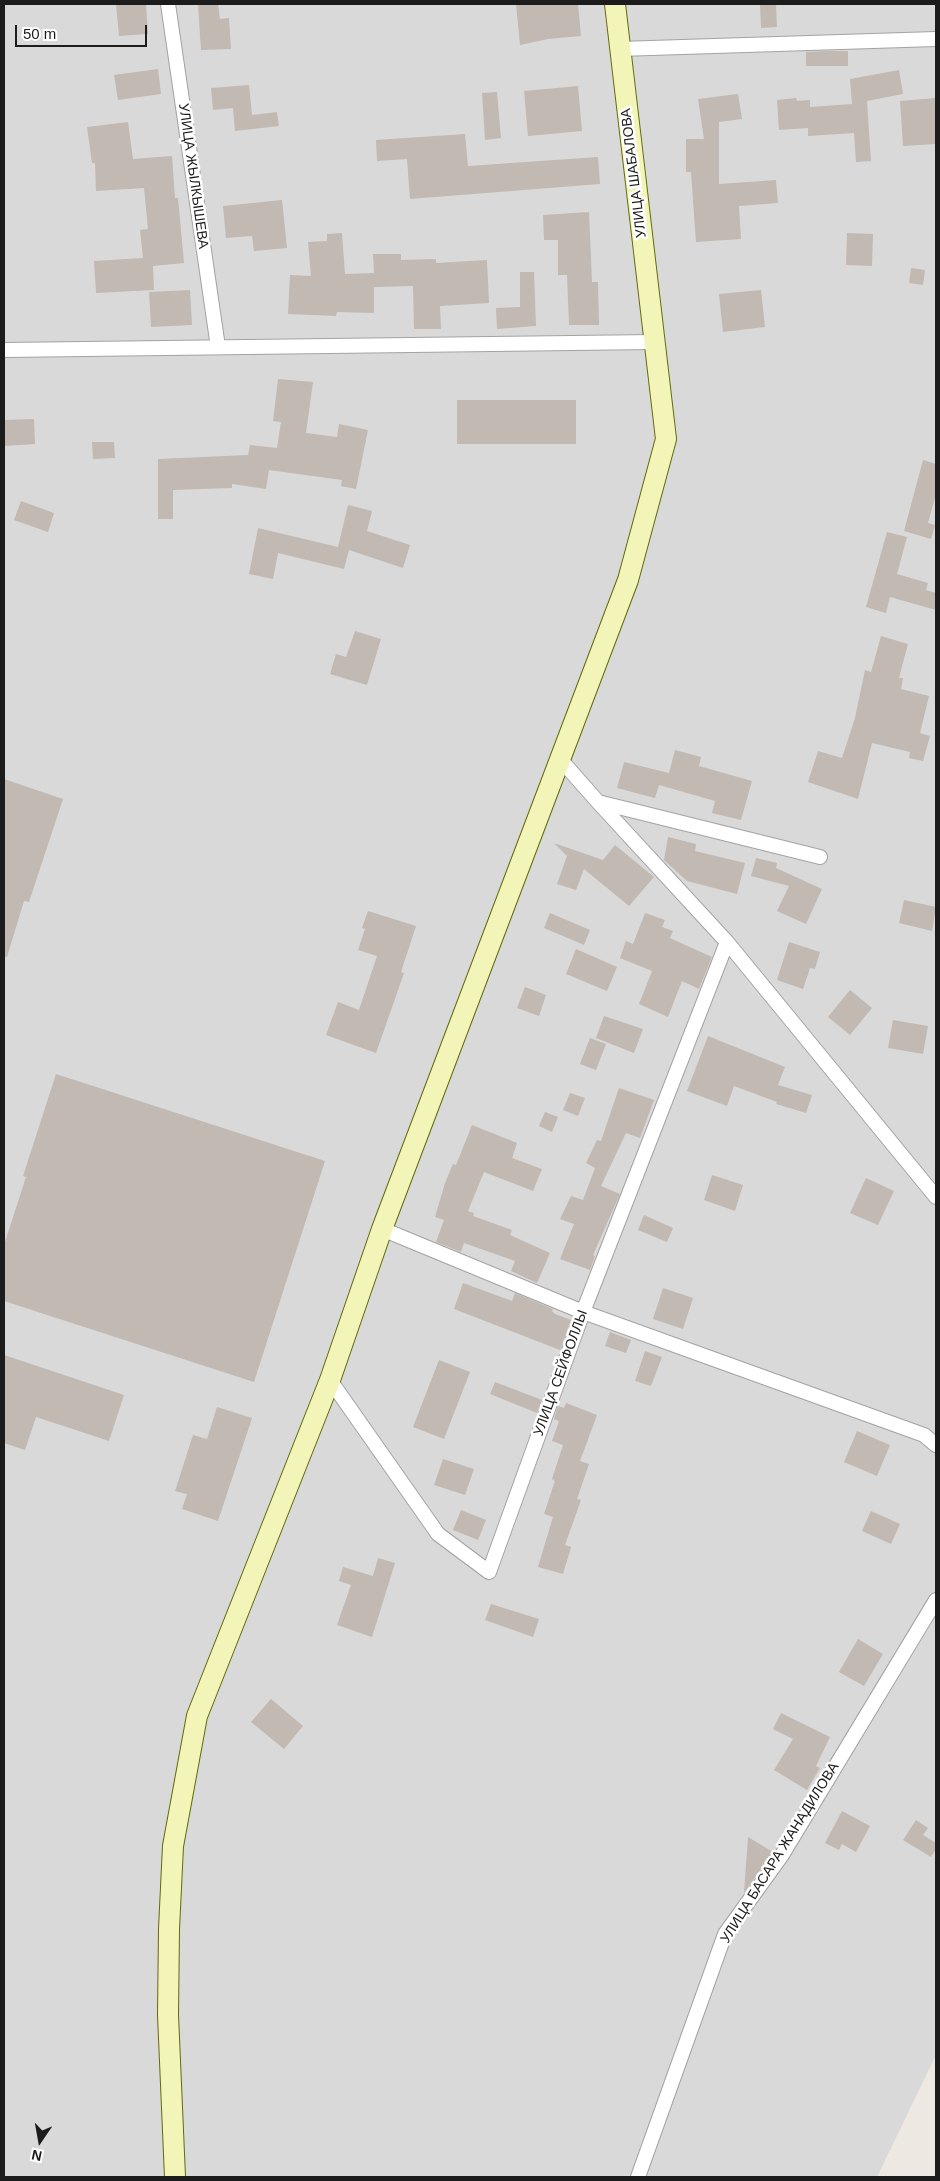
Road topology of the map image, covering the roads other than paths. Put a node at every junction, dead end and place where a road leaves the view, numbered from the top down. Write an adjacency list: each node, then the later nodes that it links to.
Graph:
1 (168, 4): 6 (street, УЛИЦА ЖЫЛКЫШЕВА)
2 (615, 4): 4 (street, УЛИЦА ШАБАЛОВА)
3 (936, 39): 4 (street)
4 (619, 49): 5 (street, УЛИЦА ШАБАЛОВА)
5 (654, 342): 6 (street); 8 (street, УЛИЦА ШАБАЛОВА)
6 (218, 347): 7 (street)
7 (4, 350)
8 (560, 759): 9 (street); 13 (street, УЛИЦА ШАБАЛОВА)
9 (598, 802): 10 (street); 11 (street)
10 (820, 858)
11 (727, 942): 12 (street); 14 (street, УЛИЦА СЕЙФОЛЛЫ)
12 (936, 1196)
13 (382, 1229): 14 (street); 15 (street, УЛИЦА ШАБАЛОВА)
14 (584, 1312): 15 (street, УЛИЦА СЕЙФОЛЛЫ); 16 (street)
15 (330, 1380): 18 (street, УЛИЦА ШАБАЛОВА)
16 (936, 1446)
17 (936, 1600): 19 (street, УЛИЦА БАСАРА ЖАНАДИЛОВА)
18 (176, 2177)
19 (638, 2177)

